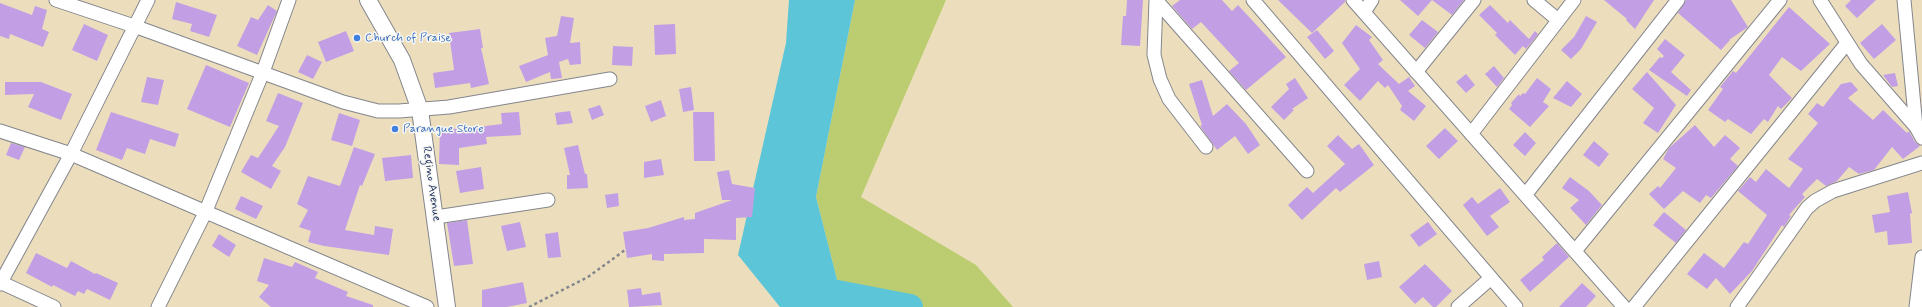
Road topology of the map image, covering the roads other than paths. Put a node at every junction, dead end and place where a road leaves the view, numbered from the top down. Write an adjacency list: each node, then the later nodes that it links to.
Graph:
1 (56, 0): 17 (street)
2 (148, 0): 17 (street)
3 (289, 0): 19 (street)
4 (368, 0): 22 (street, Regino Avenue)
5 (1253, 0): 36 (street)
6 (1353, 0): 15 (street)
7 (1372, 0): 15 (street)
8 (1474, 0): 20 (street)
9 (1534, 0): 16 (street)
10 (1574, 0): 16 (street)
11 (1678, 0): 30 (street)
12 (1780, 0): 34 (street)
13 (1820, 0): 18 (street)
14 (1904, 0): 24 (street)
15 (1364, 12): 20 (street)
16 (1558, 20): 25 (street)
17 (134, 26): 19 (street); 27 (street)
18 (1847, 43): 24 (street); 45 (street)
19 (263, 72): 22 (street); 32 (street)
20 (1416, 72): 25 (street)
21 (610, 79): 22 (street)
22 (420, 110): 33 (street, Regino Avenue)
23 (0, 131): 27 (street)
24 (1919, 133)
25 (1471, 134): 30 (street)
26 (1206, 147): 29 (street)
27 (71, 154): 32 (street); 37 (street)
28 (1922, 163): 46 (street)
29 (1307, 171)
30 (1526, 194): 34 (street)
31 (548, 200): 33 (street)
32 (205, 213): 39 (street); 40 (street)
33 (436, 217): 41 (street, Regino Avenue)
34 (1575, 250): 44 (street)
35 (1922, 257): 47 (street)
36 (1492, 278): 42 (street); 43 (street)
37 (0, 283): 38 (street)
38 (54, 307)
39 (158, 307)
40 (427, 307)
41 (447, 307)
42 (1458, 307)
43 (1516, 307)
44 (1624, 307)
45 (1634, 307)
46 (1737, 307)
47 (1916, 307)

